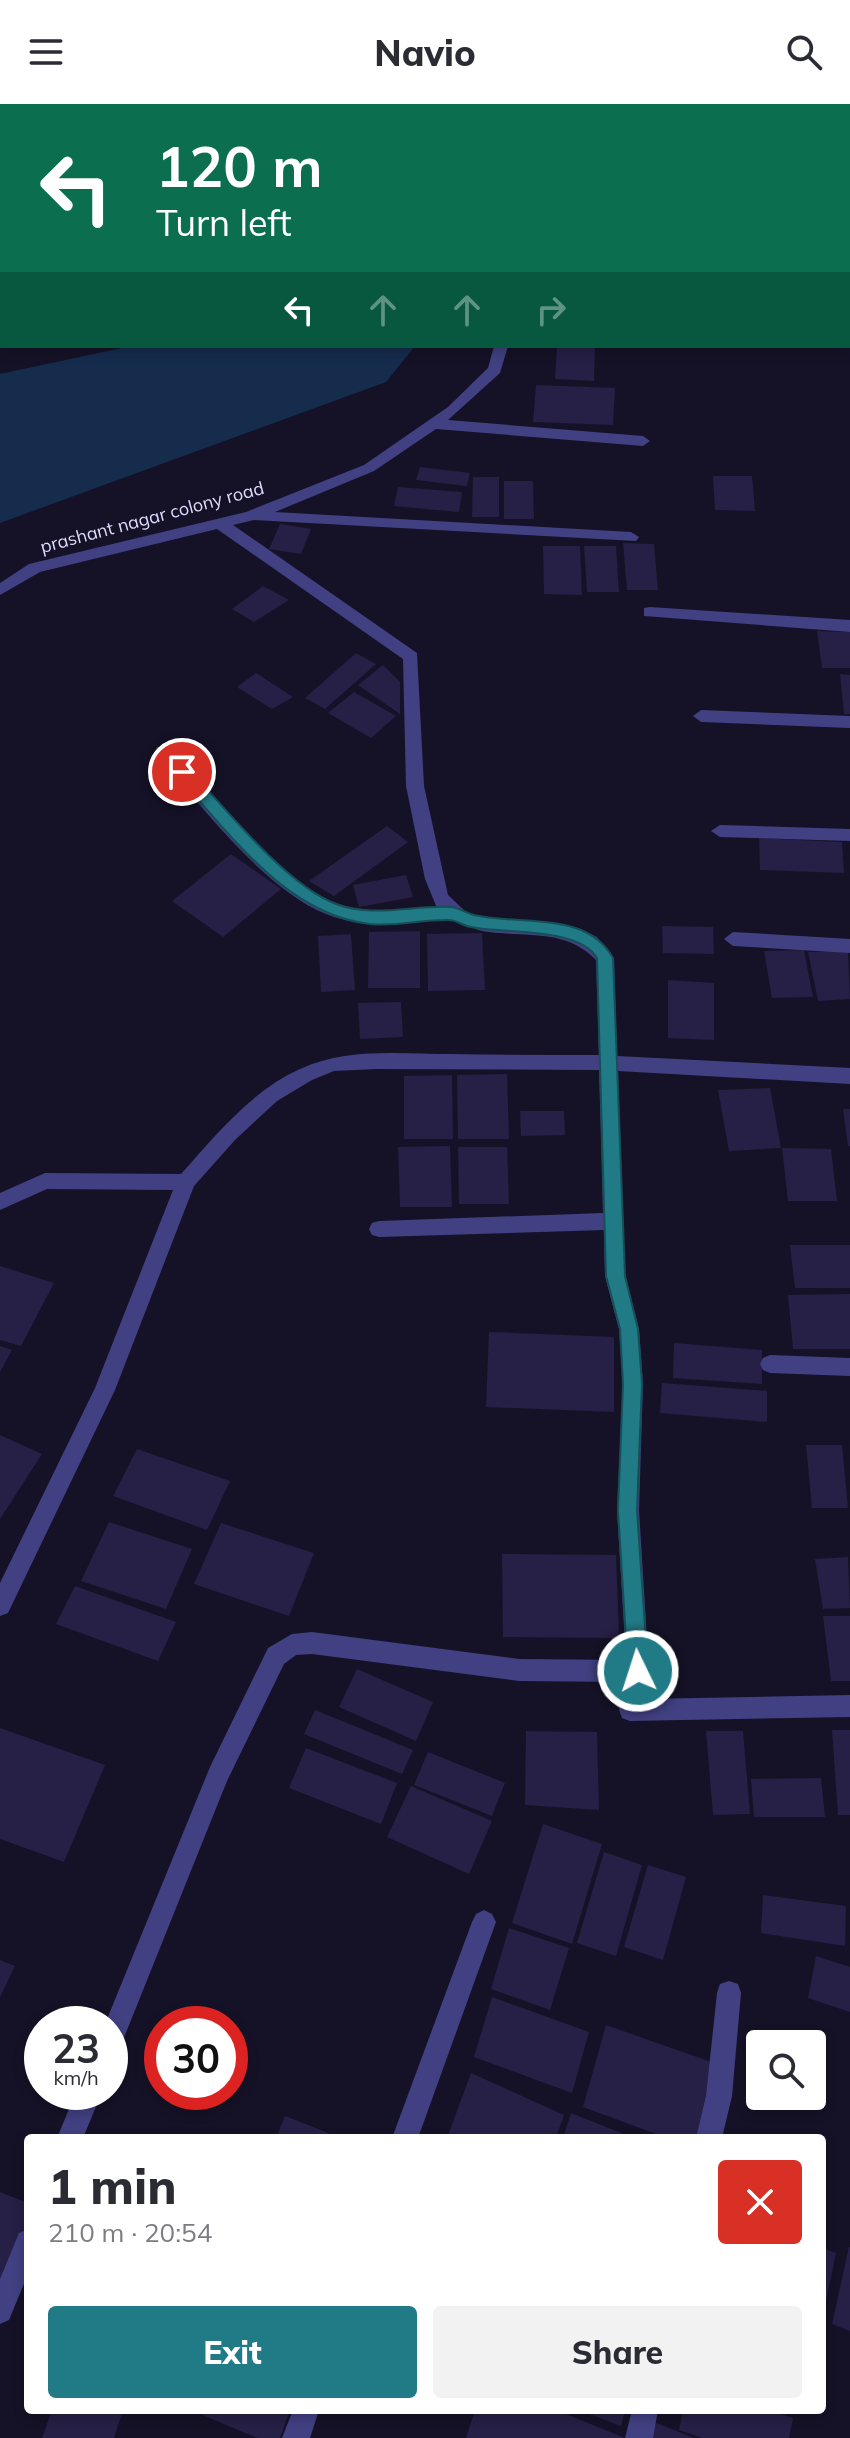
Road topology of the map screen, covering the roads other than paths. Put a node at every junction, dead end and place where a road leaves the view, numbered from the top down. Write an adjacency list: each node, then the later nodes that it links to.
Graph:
1 (500, 348): 2 (street, prashant nagar colony road)
2 (436, 424): 3 (street); 4 (street, prashant nagar colony road)
3 (643, 441)
4 (250, 516): 5 (street, prashant nagar colony road); 6 (street)
5 (218, 522): 7 (street, prashant nagar colony road); 15 (street)
6 (631, 537)
7 (0, 590)
8 (650, 612): 9 (street)
9 (850, 626)
10 (701, 716): 11 (street)
11 (850, 722)
12 (163, 751): 15 (street)
13 (720, 831): 14 (street)
14 (850, 835)
15 (454, 913): 18 (street)
16 (733, 939): 17 (street)
17 (850, 946)
18 (608, 1063): 19 (street); 20 (street); 22 (street)
19 (850, 1076)
20 (186, 1182): 21 (street); 26 (street)
21 (0, 1202)
22 (615, 1221): 23 (street); 27 (street)
23 (379, 1229)
24 (770, 1364): 25 (street)
25 (850, 1367)
26 (0, 1606)
27 (638, 1671): 28 (street); 31 (street)
28 (850, 1706)
29 (484, 1922): 34 (street)
30 (729, 1993): 35 (street)
31 (124, 2006)
32 (82, 2110): 33 (street)
33 (72, 2134)
34 (406, 2134)
35 (710, 2134)
36 (24, 2252): 37 (street)
37 (0, 2311)
38 (305, 2414): 40 (street)
39 (644, 2414): 41 (street)
40 (296, 2438)
41 (639, 2438)

